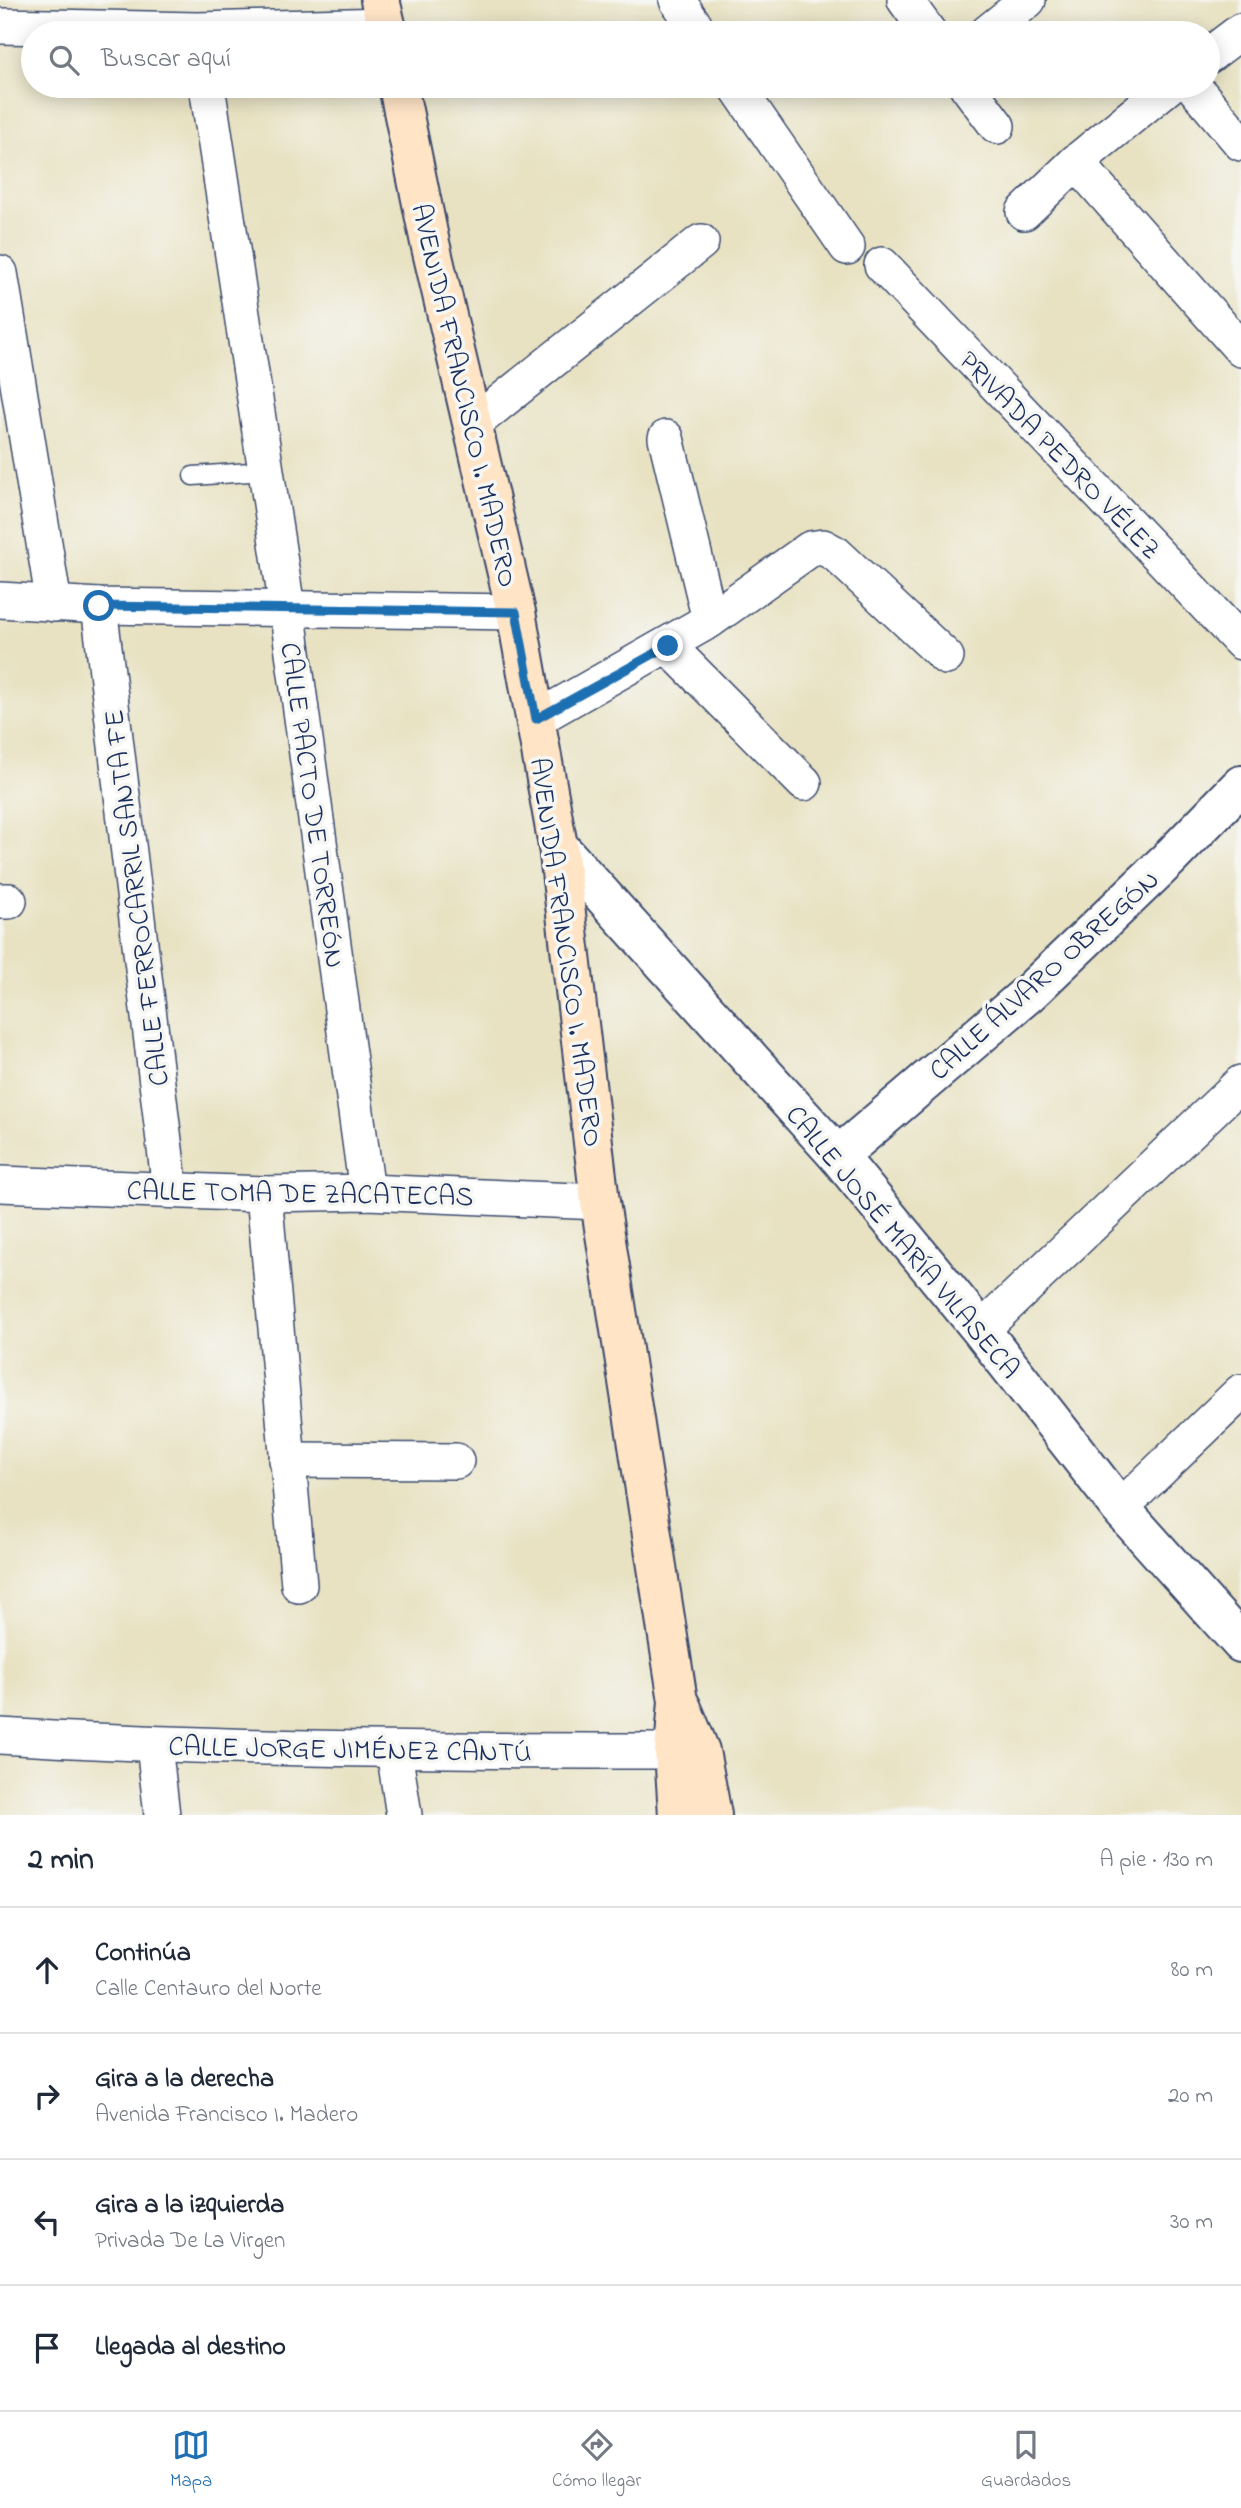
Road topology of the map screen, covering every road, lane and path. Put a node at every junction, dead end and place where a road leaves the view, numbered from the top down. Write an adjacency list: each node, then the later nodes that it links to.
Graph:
1 (677, 0): 10 (street)
2 (905, 0): 11 (street)
3 (1028, 0): 12 (street)
4 (106, 13): 7 (street); 8 (street)
5 (276, 13): 6 (street); 9 (street)
6 (385, 19)
7 (41, 21)
8 (147, 21)
9 (242, 21)
10 (692, 21)
11 (920, 21)
12 (1002, 21)
13 (21, 23): 14 (street)
14 (0, 26)
15 (1241, 31): 16 (street)
16 (1220, 47)
17 (209, 98): 34 (street, CALLE PACTO DE TORREÓN)
18 (400, 98): 32 (main road, AVENIDA FRANCISCO I. MADERO)
19 (744, 98): 28 (street)
20 (976, 98): 23 (street)
21 (1154, 98): 25 (street)
22 (1203, 98): 24 (street)
23 (997, 126)
24 (1241, 143)
25 (1076, 162): 26 (street); 31 (street)
26 (1024, 212)
27 (701, 242): 32 (street)
28 (847, 247)
29 (882, 265): 42 (street, PRIVADA PEDRO VÉLEZ)
30 (0, 273): 37 (street)
31 (1241, 349)
32 (473, 424): 40 (main road, AVENIDA FRANCISCO I. MADERO)
33 (666, 438): 41 (street)
34 (265, 471): 35 (lane); 39 (street, CALLE PACTO DE TORREÓN)
35 (193, 476)
36 (0, 600): 37 (street)
37 (54, 604): 38 (street)
38 (99, 606): 39 (street); 52 (street, CALLE FERROCARRIL SANTA FE)
39 (287, 608): 40 (street); 53 (street, CALLE PACTO DE TORREÓN)
40 (516, 612): 45 (main road, AVENIDA FRANCISCO I. MADERO)
41 (710, 620): 43 (street); 44 (street)
42 (1241, 642)
43 (668, 646): 45 (street); 46 (street)
44 (946, 657)
45 (536, 719): 48 (main road, AVENIDA FRANCISCO I. MADERO)
46 (804, 783)
47 (1241, 785): 50 (street, CALLE ÁLVARO OBREGÓN)
48 (558, 846): 50 (street, CALLE JOSÉ MARÍA VILASECA); 55 (main road, AVENIDA FRANCISCO I. MADERO)
49 (1241, 1083): 56 (street)
50 (838, 1156): 56 (street, CALLE JOSÉ MARÍA VILASECA)
51 (0, 1185): 52 (street, CALLE TOMA DE ZACATECAS)
52 (170, 1190): 54 (street, CALLE TOMA DE ZACATECAS)
53 (367, 1192): 54 (street, CALLE TOMA DE ZACATECAS); 55 (street, CALLE TOMA DE ZACATECAS)
54 (264, 1194): 58 (street)
55 (600, 1202): 67 (main road, AVENIDA FRANCISCO I. MADERO)
56 (981, 1330): 60 (street, CALLE JOSÉ MARÍA VILASECA)
57 (1241, 1392): 60 (street)
58 (288, 1460): 59 (street); 61 (street)
59 (456, 1461)
60 (1120, 1508): 62 (street, CALLE JOSÉ MARÍA VILASECA)
61 (299, 1585)
62 (1241, 1643)
63 (0, 1723): 64 (street)
64 (0, 1736): 65 (street, CALLE JORGE JIMÉNEZ CANTÚ)
65 (154, 1745): 66 (street, CALLE JORGE JIMÉNEZ CANTÚ); 68 (street)
66 (394, 1751): 67 (street, CALLE JORGE JIMÉNEZ CANTÚ); 69 (street)
67 (687, 1751): 70 (main road, AVENIDA FRANCISCO I. MADERO); 71 (main road, AVENIDA FRANCISCO I. MADERO)
68 (162, 1815)
69 (404, 1815)
70 (678, 1815)
71 (712, 1815)

